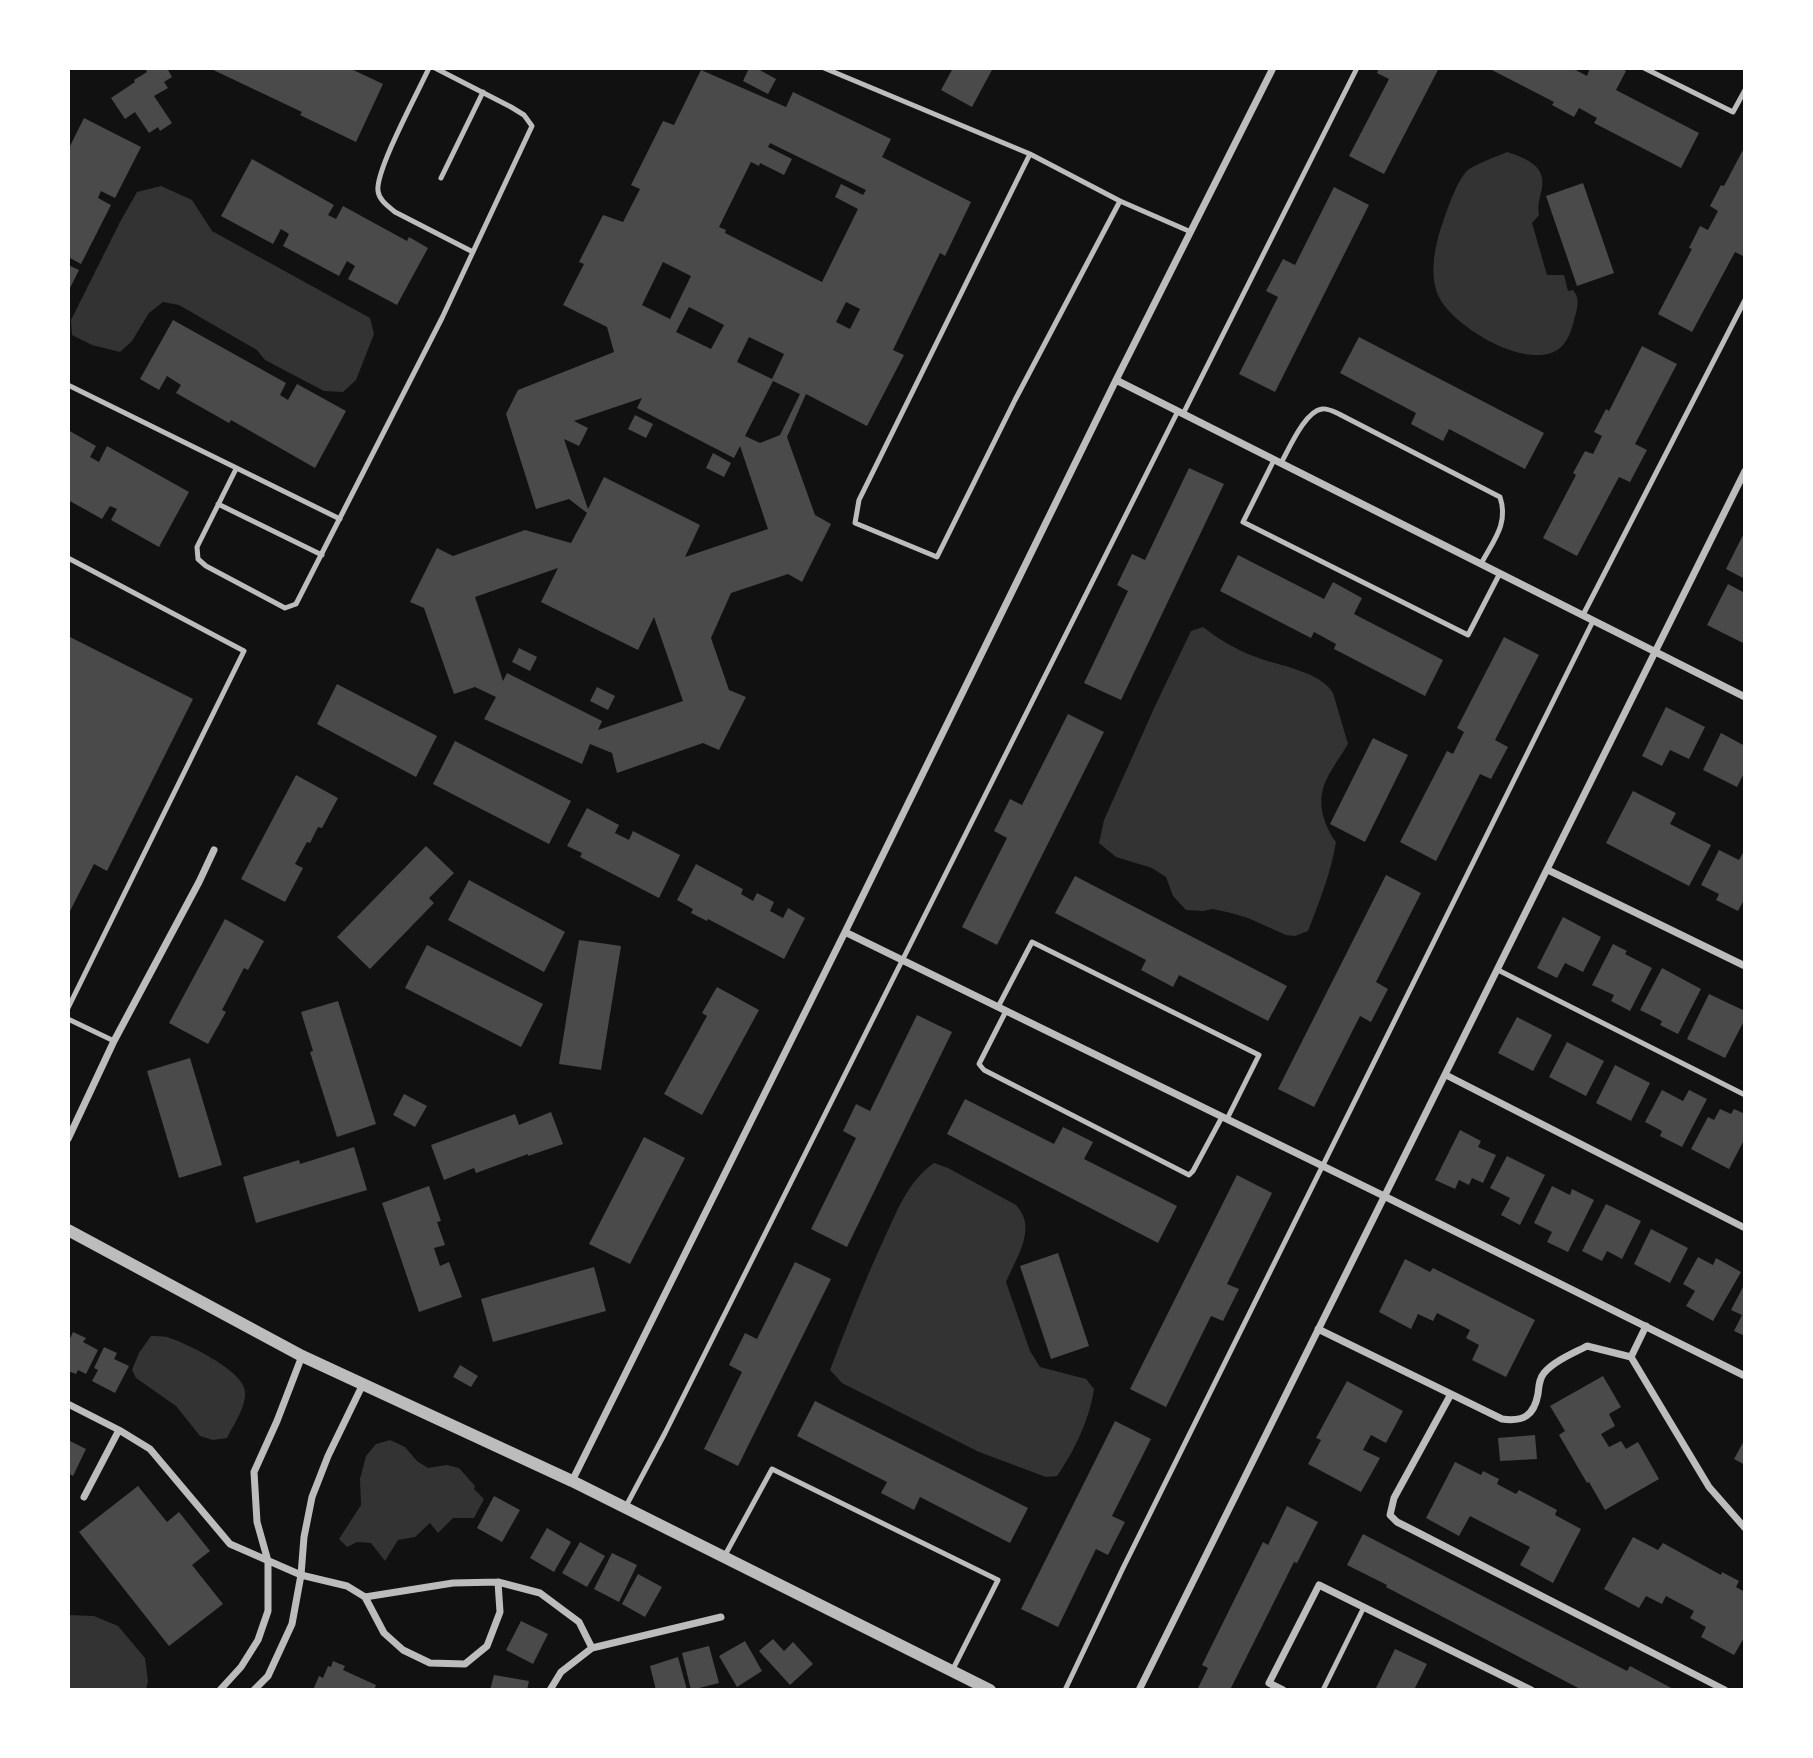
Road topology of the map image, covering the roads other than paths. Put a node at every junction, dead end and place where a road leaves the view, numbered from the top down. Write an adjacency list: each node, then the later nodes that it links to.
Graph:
1 (429, 68): 13 (lane)
2 (435, 68): 8 (lane)
3 (824, 68): 9 (lane)
4 (1273, 68): 12 (street)
5 (1357, 68): 17 (lane)
6 (1644, 68): 7 (lane)
7 (1745, 90)
8 (483, 92): 10 (lane); 13 (lane)
9 (1030, 154): 11 (lane); 11 (lane)
10 (441, 178)
11 (1120, 201): 12 (lane)
12 (1191, 232): 15 (street)
13 (473, 252): 22 (lane)
14 (1745, 300): 27 (lane)
15 (1116, 380): 17 (street); 33 (street)
16 (68, 385): 19 (lane)
17 (1180, 413): 18 (street); 34 (lane)
18 (1277, 461): 25 (street); 25 (lane); 26 (lane)
19 (236, 469): 21 (lane); 22 (lane)
20 (1745, 471): 29 (street)
21 (218, 504): 23 (lane); 23 (lane)
22 (340, 519): 23 (lane)
23 (322, 555)
24 (68, 558): 37 (lane)
25 (1481, 564): 26 (street)
26 (1500, 573): 27 (street)
27 (1583, 615): 28 (street)
28 (1593, 621): 29 (street); 45 (lane)
29 (1656, 652): 30 (street); 32 (street)
30 (1745, 697)
31 (214, 849): 40 (street)
32 (1548, 870): 35 (street); 36 (street)
33 (845, 932): 34 (street); 58 (street)
34 (902, 960): 38 (street); 60 (lane)
35 (1745, 966)
36 (1498, 970): 41 (street); 42 (lane)
37 (68, 1009)
38 (1002, 1009): 43 (street); 43 (lane); 43 (lane)
39 (68, 1019): 40 (lane)
40 (114, 1041): 44 (street)
41 (1446, 1075): 46 (street); 47 (street)
42 (1745, 1095)
43 (1225, 1118): 45 (street)
44 (68, 1139)
45 (1322, 1166): 46 (street); 75 (lane)
46 (1384, 1196): 49 (street); 50 (street)
47 (1745, 1228)
48 (68, 1230): 51 (street)
49 (1646, 1326): 52 (street); 53 (street)
50 (1318, 1329): 55 (street); 76 (street)
51 (302, 1356): 54 (street); 63 (street)
52 (1631, 1357): 55 (street); 61 (street)
53 (1745, 1376)
54 (363, 1384): 58 (street); 64 (street)
55 (1451, 1394): 80 (street)
56 (68, 1404): 57 (street)
57 (119, 1430): 59 (street); 63 (street)
58 (572, 1481): 60 (street)
59 (84, 1497)
60 (625, 1508): 62 (street)
61 (1745, 1528)
62 (724, 1557): 70 (street); 70 (lane)
63 (268, 1561): 64 (street); 71 (street)
64 (301, 1575): 66 (street); 72 (street)
65 (498, 1582): 66 (street); 66 (street); 69 (street)
66 (365, 1597)
67 (1364, 1607): 77 (street); 78 (lane); 79 (street)
68 (722, 1617): 69 (street)
69 (592, 1648): 73 (street)
70 (952, 1671): 74 (street)
71 (220, 1690)
72 (254, 1690)
73 (550, 1690)
74 (990, 1690)
75 (1065, 1690)
76 (1139, 1690)
77 (1283, 1690)
78 (1323, 1690)
79 (1531, 1690)
80 (1725, 1690)

